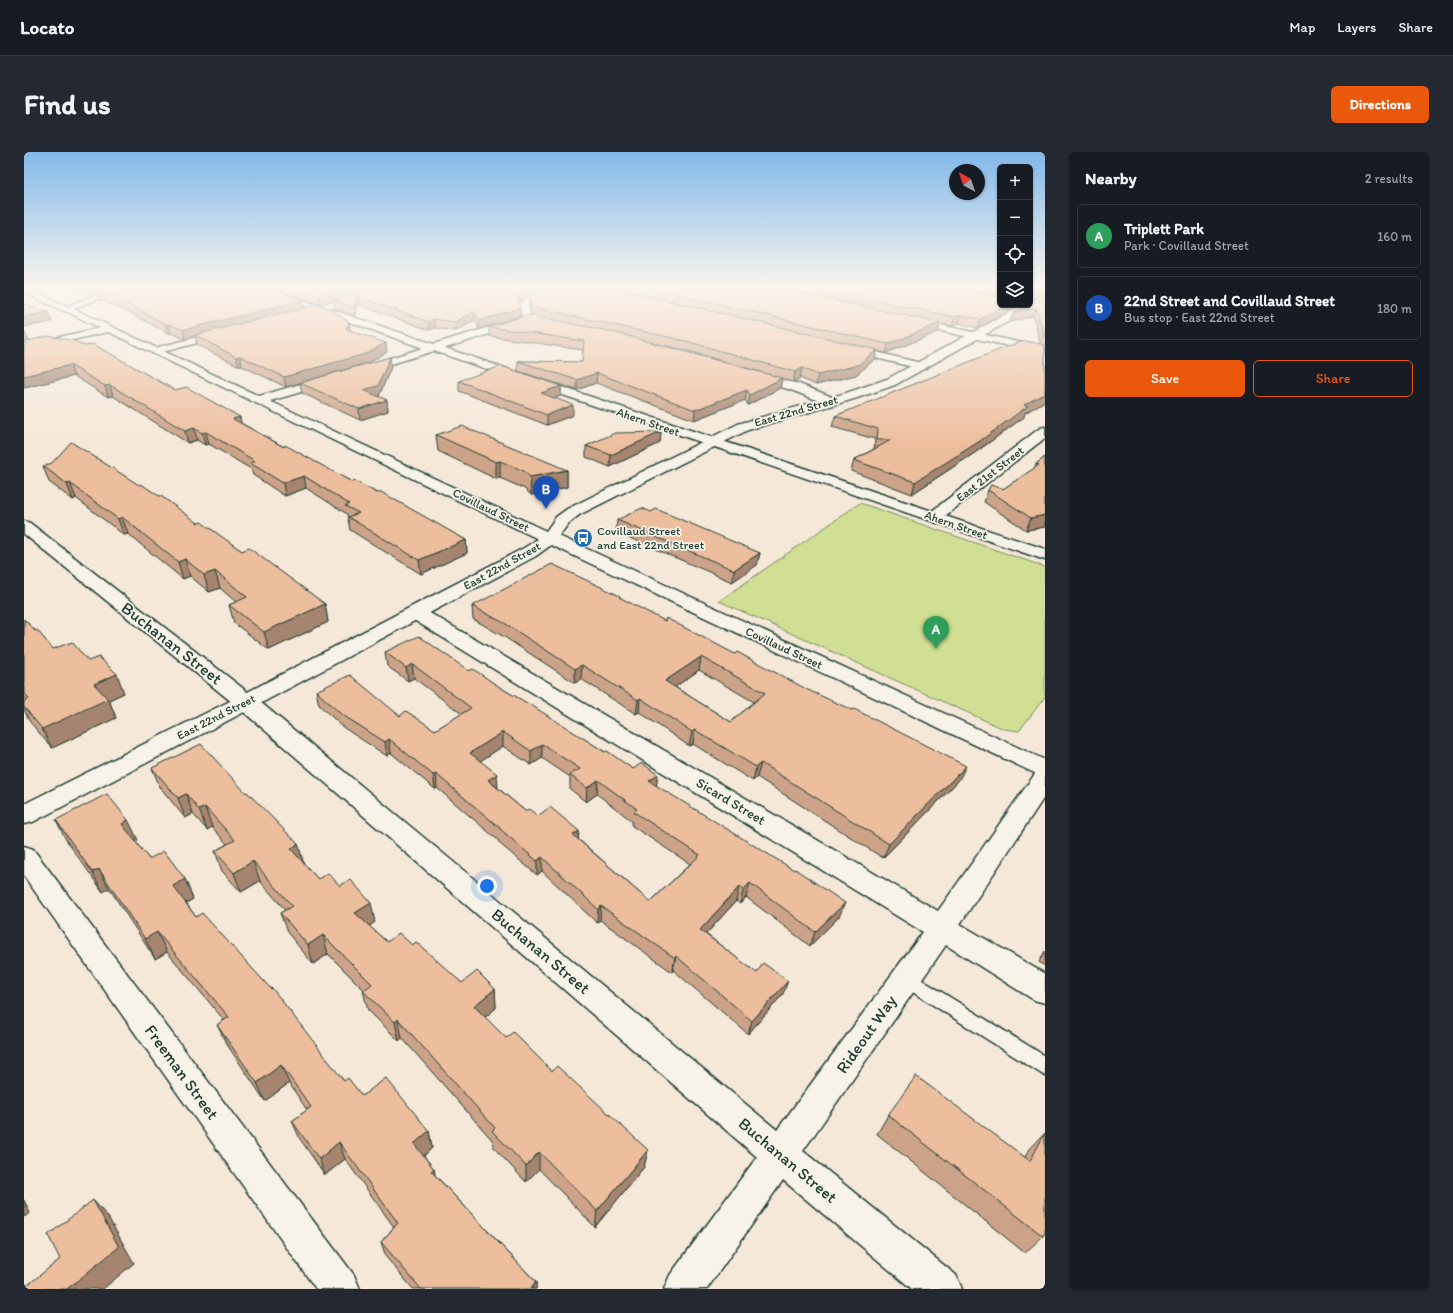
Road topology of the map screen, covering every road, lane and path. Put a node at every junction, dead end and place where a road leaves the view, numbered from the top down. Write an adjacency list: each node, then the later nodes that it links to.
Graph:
1 (64, 339): 9 (street)
2 (130, 339): 11 (street, Covillaud Street)
3 (203, 339): 11 (street)
4 (405, 339): 10 (street, Ahern Street)
5 (465, 339): 10 (street)
6 (970, 339): 13 (street, East 22nd Street)
7 (990, 339): 12 (street)
8 (835, 345): 13 (street)
9 (24, 348)
10 (433, 349): 15 (street); 20 (street, Ahern Street)
11 (156, 351): 17 (street, Covillaud Street)
12 (1045, 351)
13 (921, 366): 18 (street, East 22nd Street)
14 (740, 371): 18 (street)
15 (350, 373)
16 (335, 378): 17 (street)
17 (260, 400): 23 (street, Covillaud Street)
18 (831, 401): 20 (street, East 22nd Street)
19 (1045, 431): 21 (street, East 21st Street)
20 (710, 442): 21 (street, Ahern Street); 23 (street, East 22nd Street)
21 (934, 517): 24 (street, Ahern Street)
22 (24, 526): 26 (street, Buchanan Street)
23 (549, 538): 25 (street, East 22nd Street); 27 (street, Covillaud Street)
24 (1045, 555)
25 (416, 613): 26 (street, East 22nd Street); 31 (street, Sicard Street)
26 (246, 702): 29 (street, East 22nd Street); 35 (street, Buchanan Street)
27 (1045, 770)
28 (1045, 777): 31 (street, Rideout Way)
29 (24, 815)
30 (24, 856): 36 (street, Freeman Street)
31 (942, 928): 32 (street, Rideout Way); 33 (street, Sicard Street)
32 (906, 978): 34 (lane); 35 (street, Rideout Way)
33 (1045, 990)
34 (1045, 1067)
35 (781, 1155): 37 (street, Rideout Way); 38 (street, Buchanan Street)
36 (340, 1289)
37 (684, 1289)
38 (942, 1289)

